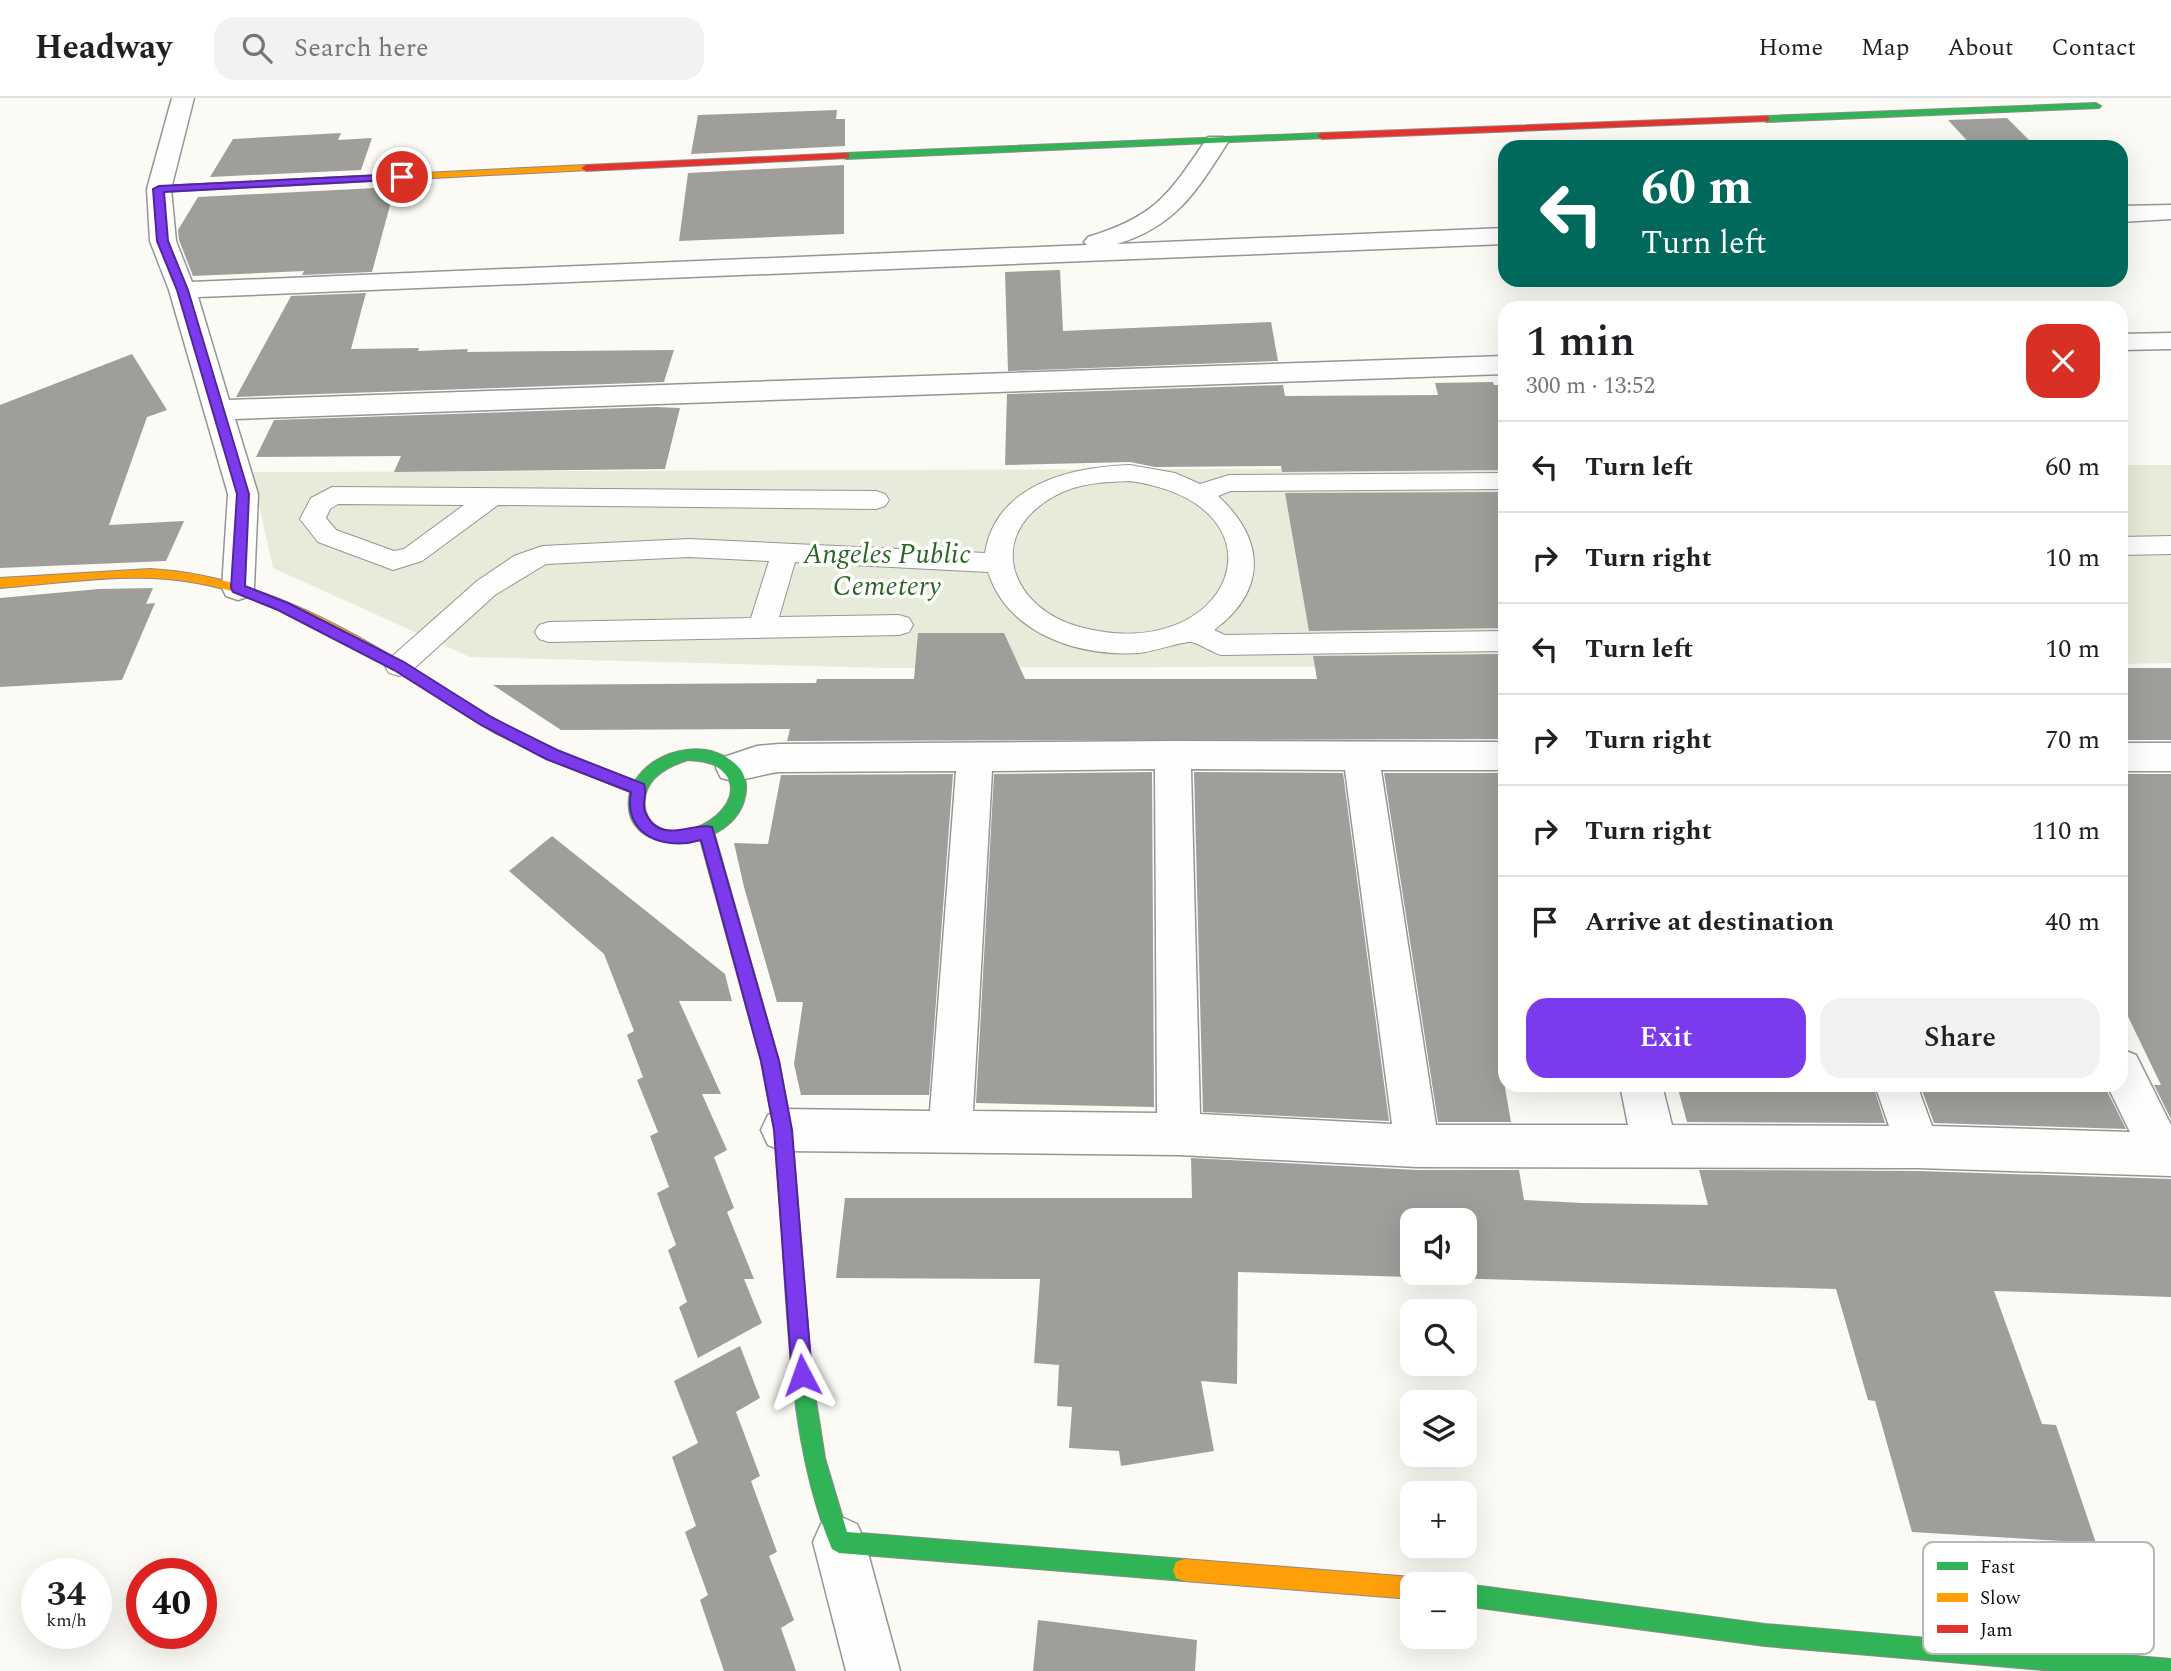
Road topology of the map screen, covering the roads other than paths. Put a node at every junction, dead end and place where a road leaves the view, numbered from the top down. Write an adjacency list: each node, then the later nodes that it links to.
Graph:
1 (183, 98): 4 (street)
2 (2096, 106): 3 (street)
3 (1216, 142): 4 (street); 8 (street)
4 (159, 189): 9 (street)
5 (2171, 212): 6 (street)
6 (2128, 214)
7 (1498, 236): 8 (street)
8 (1053, 253): 9 (street)
9 (182, 290): 13 (street)
10 (2171, 341): 11 (street)
11 (2128, 342)
12 (1498, 365): 13 (street)
13 (218, 410): 25 (street)
14 (1498, 479): 15 (lane)
15 (1199, 494): 23 (lane); 28 (lane)
16 (492, 497): 16 (lane); 17 (lane)
17 (701, 500): 18 (lane); 21 (lane)
18 (876, 500)
19 (2128, 545): 20 (lane)
20 (2171, 545)
21 (689, 548): 22 (lane); 31 (lane)
22 (784, 555): 23 (lane); 27 (lane)
23 (998, 563): 28 (lane)
24 (0, 583): 25 (street)
25 (238, 588): 31 (street)
26 (899, 625): 27 (lane)
27 (762, 628): 29 (lane)
28 (1191, 630): 30 (lane)
29 (549, 632)
30 (1498, 641)
31 (399, 666): 39 (street)
32 (1173, 755): 34 (street); 37 (street); 46 (street)
33 (1498, 756): 34 (street)
34 (1362, 757): 47 (street)
35 (2128, 757): 36 (street)
36 (2171, 757)
37 (975, 758): 38 (street); 45 (street)
38 (734, 768): 39 (street); 40 (street)
39 (639, 789): 40 (street)
40 (706, 832): 44 (street)
41 (2128, 1082): 50 (street)
42 (1644, 1092): 48 (street)
43 (1898, 1092): 49 (street)
44 (783, 1130): 45 (street); 51 (street)
45 (950, 1133): 46 (street)
46 (1179, 1134): 47 (street)
47 (1417, 1146): 48 (street)
48 (1656, 1147): 49 (street)
49 (1918, 1147): 50 (street)
50 (2167, 1155)
51 (839, 1542): 52 (street); 57 (street)
52 (1400, 1587)
53 (1477, 1597): 54 (street)
54 (1923, 1649)
55 (1985, 1654): 56 (street)
56 (2171, 1670)
57 (873, 1671)

